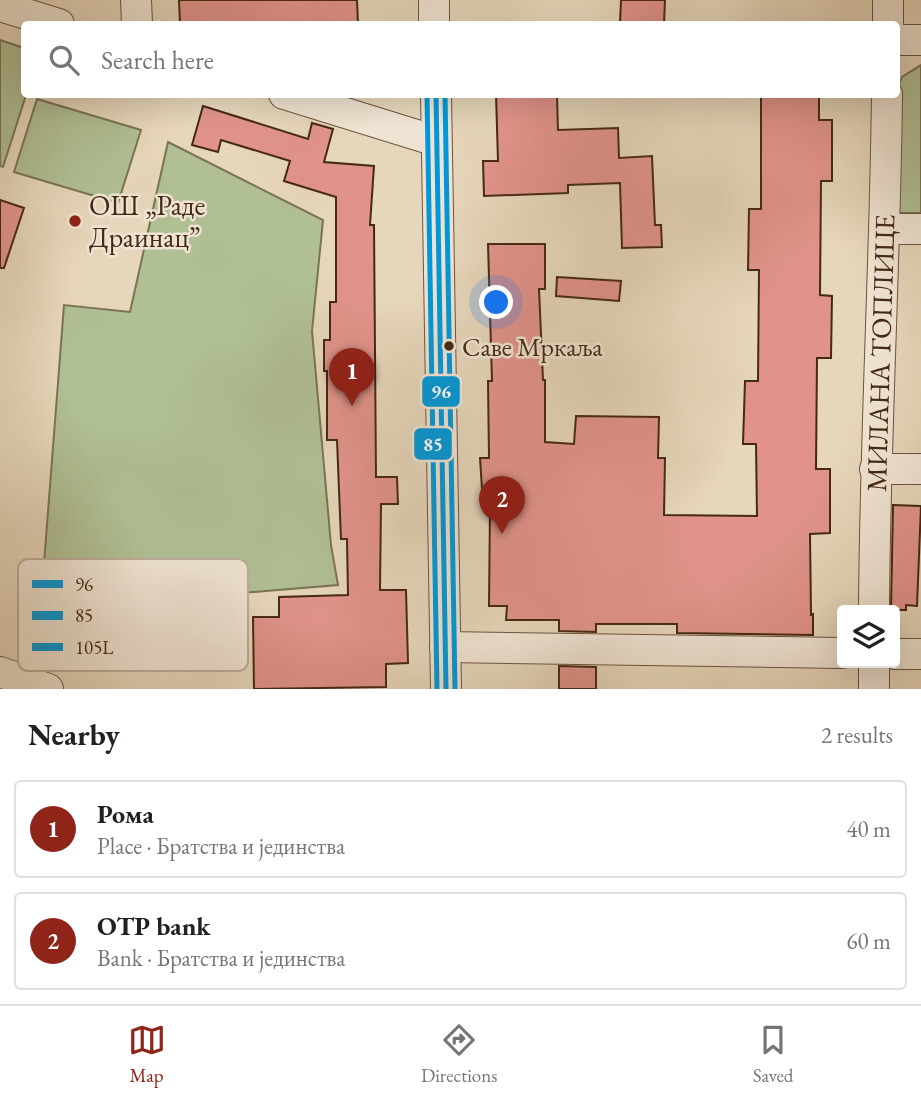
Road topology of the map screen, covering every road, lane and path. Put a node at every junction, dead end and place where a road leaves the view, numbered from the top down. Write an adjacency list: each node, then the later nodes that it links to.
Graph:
1 (136, 0): 6 (street)
2 (434, 0): 7 (street)
3 (888, 0): 8 (street)
4 (0, 6): 5 (street)
5 (49, 21)
6 (136, 21)
7 (435, 21)
8 (888, 21)
9 (900, 40): 10 (street)
10 (921, 40)
11 (297, 98): 14 (street)
12 (436, 98): 14 (street)
13 (887, 98): 15 (street, МИЛАНА ТОПЛИЦЕ)
14 (436, 141): 20 (street)
15 (886, 229): 16 (street); 17 (street, МИЛАНА ТОПЛИЦЕ)
16 (921, 229)
17 (875, 469): 18 (street); 19 (street, МИЛАНА ТОПЛИЦЕ)
18 (921, 469)
19 (874, 605)
20 (445, 647): 21 (street); 27 (street)
21 (837, 653)
22 (900, 654): 23 (street)
23 (921, 654)
24 (874, 668): 28 (street)
25 (0, 672): 26 (street)
26 (48, 689)
27 (446, 689)
28 (874, 689)

